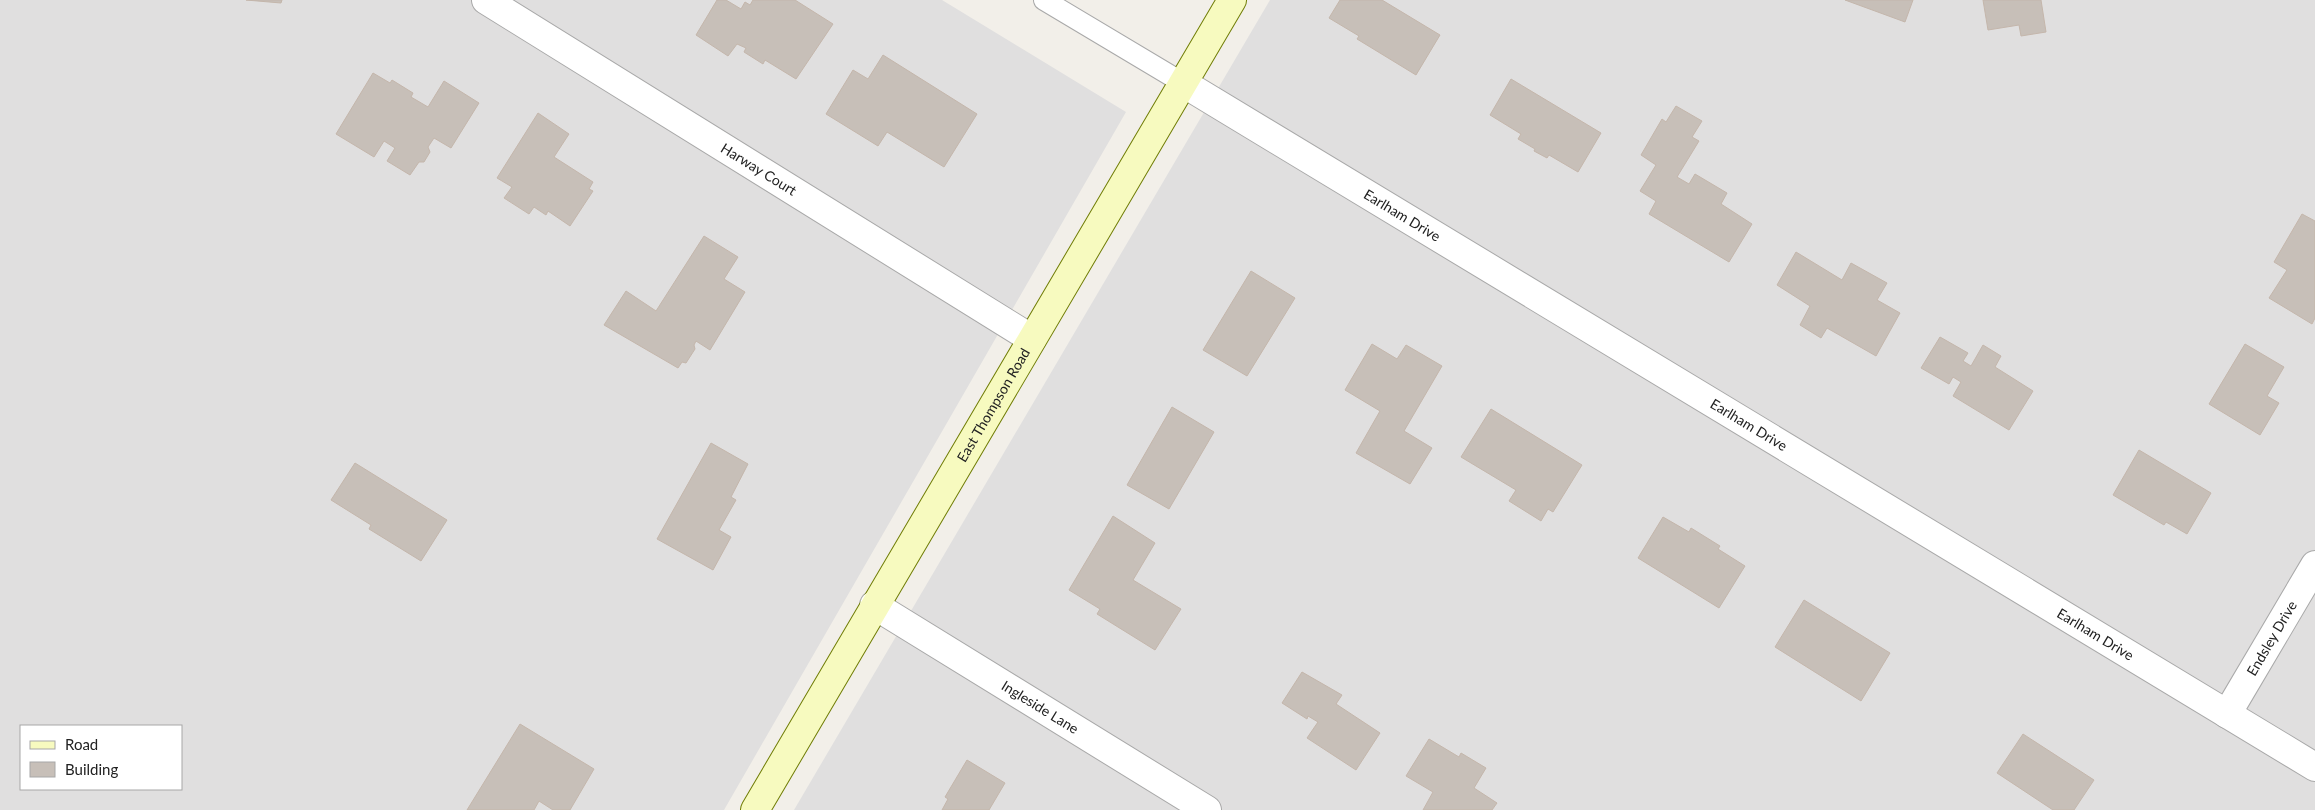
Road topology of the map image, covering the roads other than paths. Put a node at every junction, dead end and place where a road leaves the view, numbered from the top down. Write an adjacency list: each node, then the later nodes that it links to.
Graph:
1 (486, 0): 5 (street, Harway Court)
2 (1044, 0): 4 (lane)
3 (1232, 0): 4 (main road, East Thompson Road)
4 (1183, 83): 5 (main road, East Thompson Road); 8 (street, Earlham Drive)
5 (1032, 339): 7 (main road, East Thompson Road)
6 (2315, 564): 8 (street, Endsley Drive)
7 (874, 605): 10 (main road, East Thompson Road); 11 (street, Ingleside Lane)
8 (2227, 714): 9 (street, Earlham Drive)
9 (2315, 767)
10 (755, 810)
11 (1206, 810)

